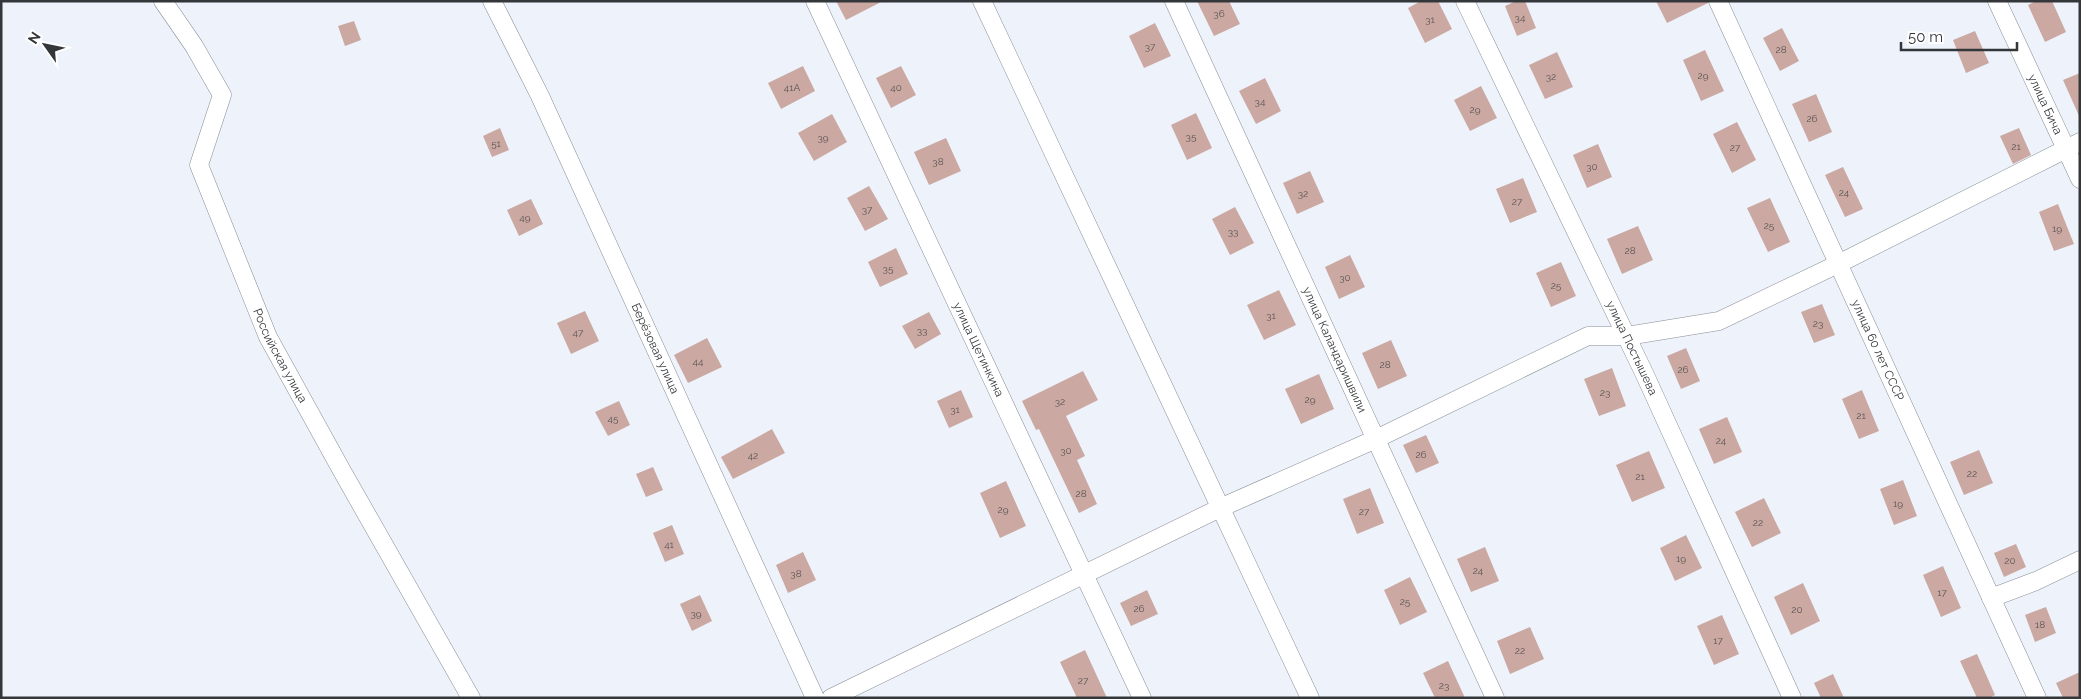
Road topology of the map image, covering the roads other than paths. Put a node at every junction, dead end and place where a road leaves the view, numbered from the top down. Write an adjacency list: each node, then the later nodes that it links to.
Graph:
1 (163, 1): 18 (street, Российская улица)
2 (492, 1): 19 (street, Берёзовая улица)
3 (815, 1): 16 (street, улица Щетинкина)
4 (982, 1): 14 (street)
5 (1174, 1): 13 (street, улица Каландаришвили)
6 (1465, 1): 12 (street, улица Постышева)
7 (1718, 1): 11 (street, улица 60 лет СССР)
8 (1997, 1): 9 (street, улица Бича)
9 (2073, 145): 10 (street, улица Бича); 11 (street)
10 (2080, 179)
11 (1838, 264): 12 (street); 17 (street, улица 60 лет СССР)
12 (1627, 336): 13 (street); 24 (street, улица Постышева)
13 (1376, 439): 14 (street); 23 (street, улица Каландаришвили)
14 (1220, 508): 16 (street); 22 (street)
15 (2080, 560): 17 (street)
16 (1085, 575): 20 (street); 21 (street, улица Щетинкина)
17 (1991, 598): 25 (street, улица 60 лет СССР)
18 (471, 698)
19 (816, 698)
20 (831, 698)
21 (1142, 698)
22 (1310, 698)
23 (1495, 698)
24 (1792, 698)
25 (2037, 698)

